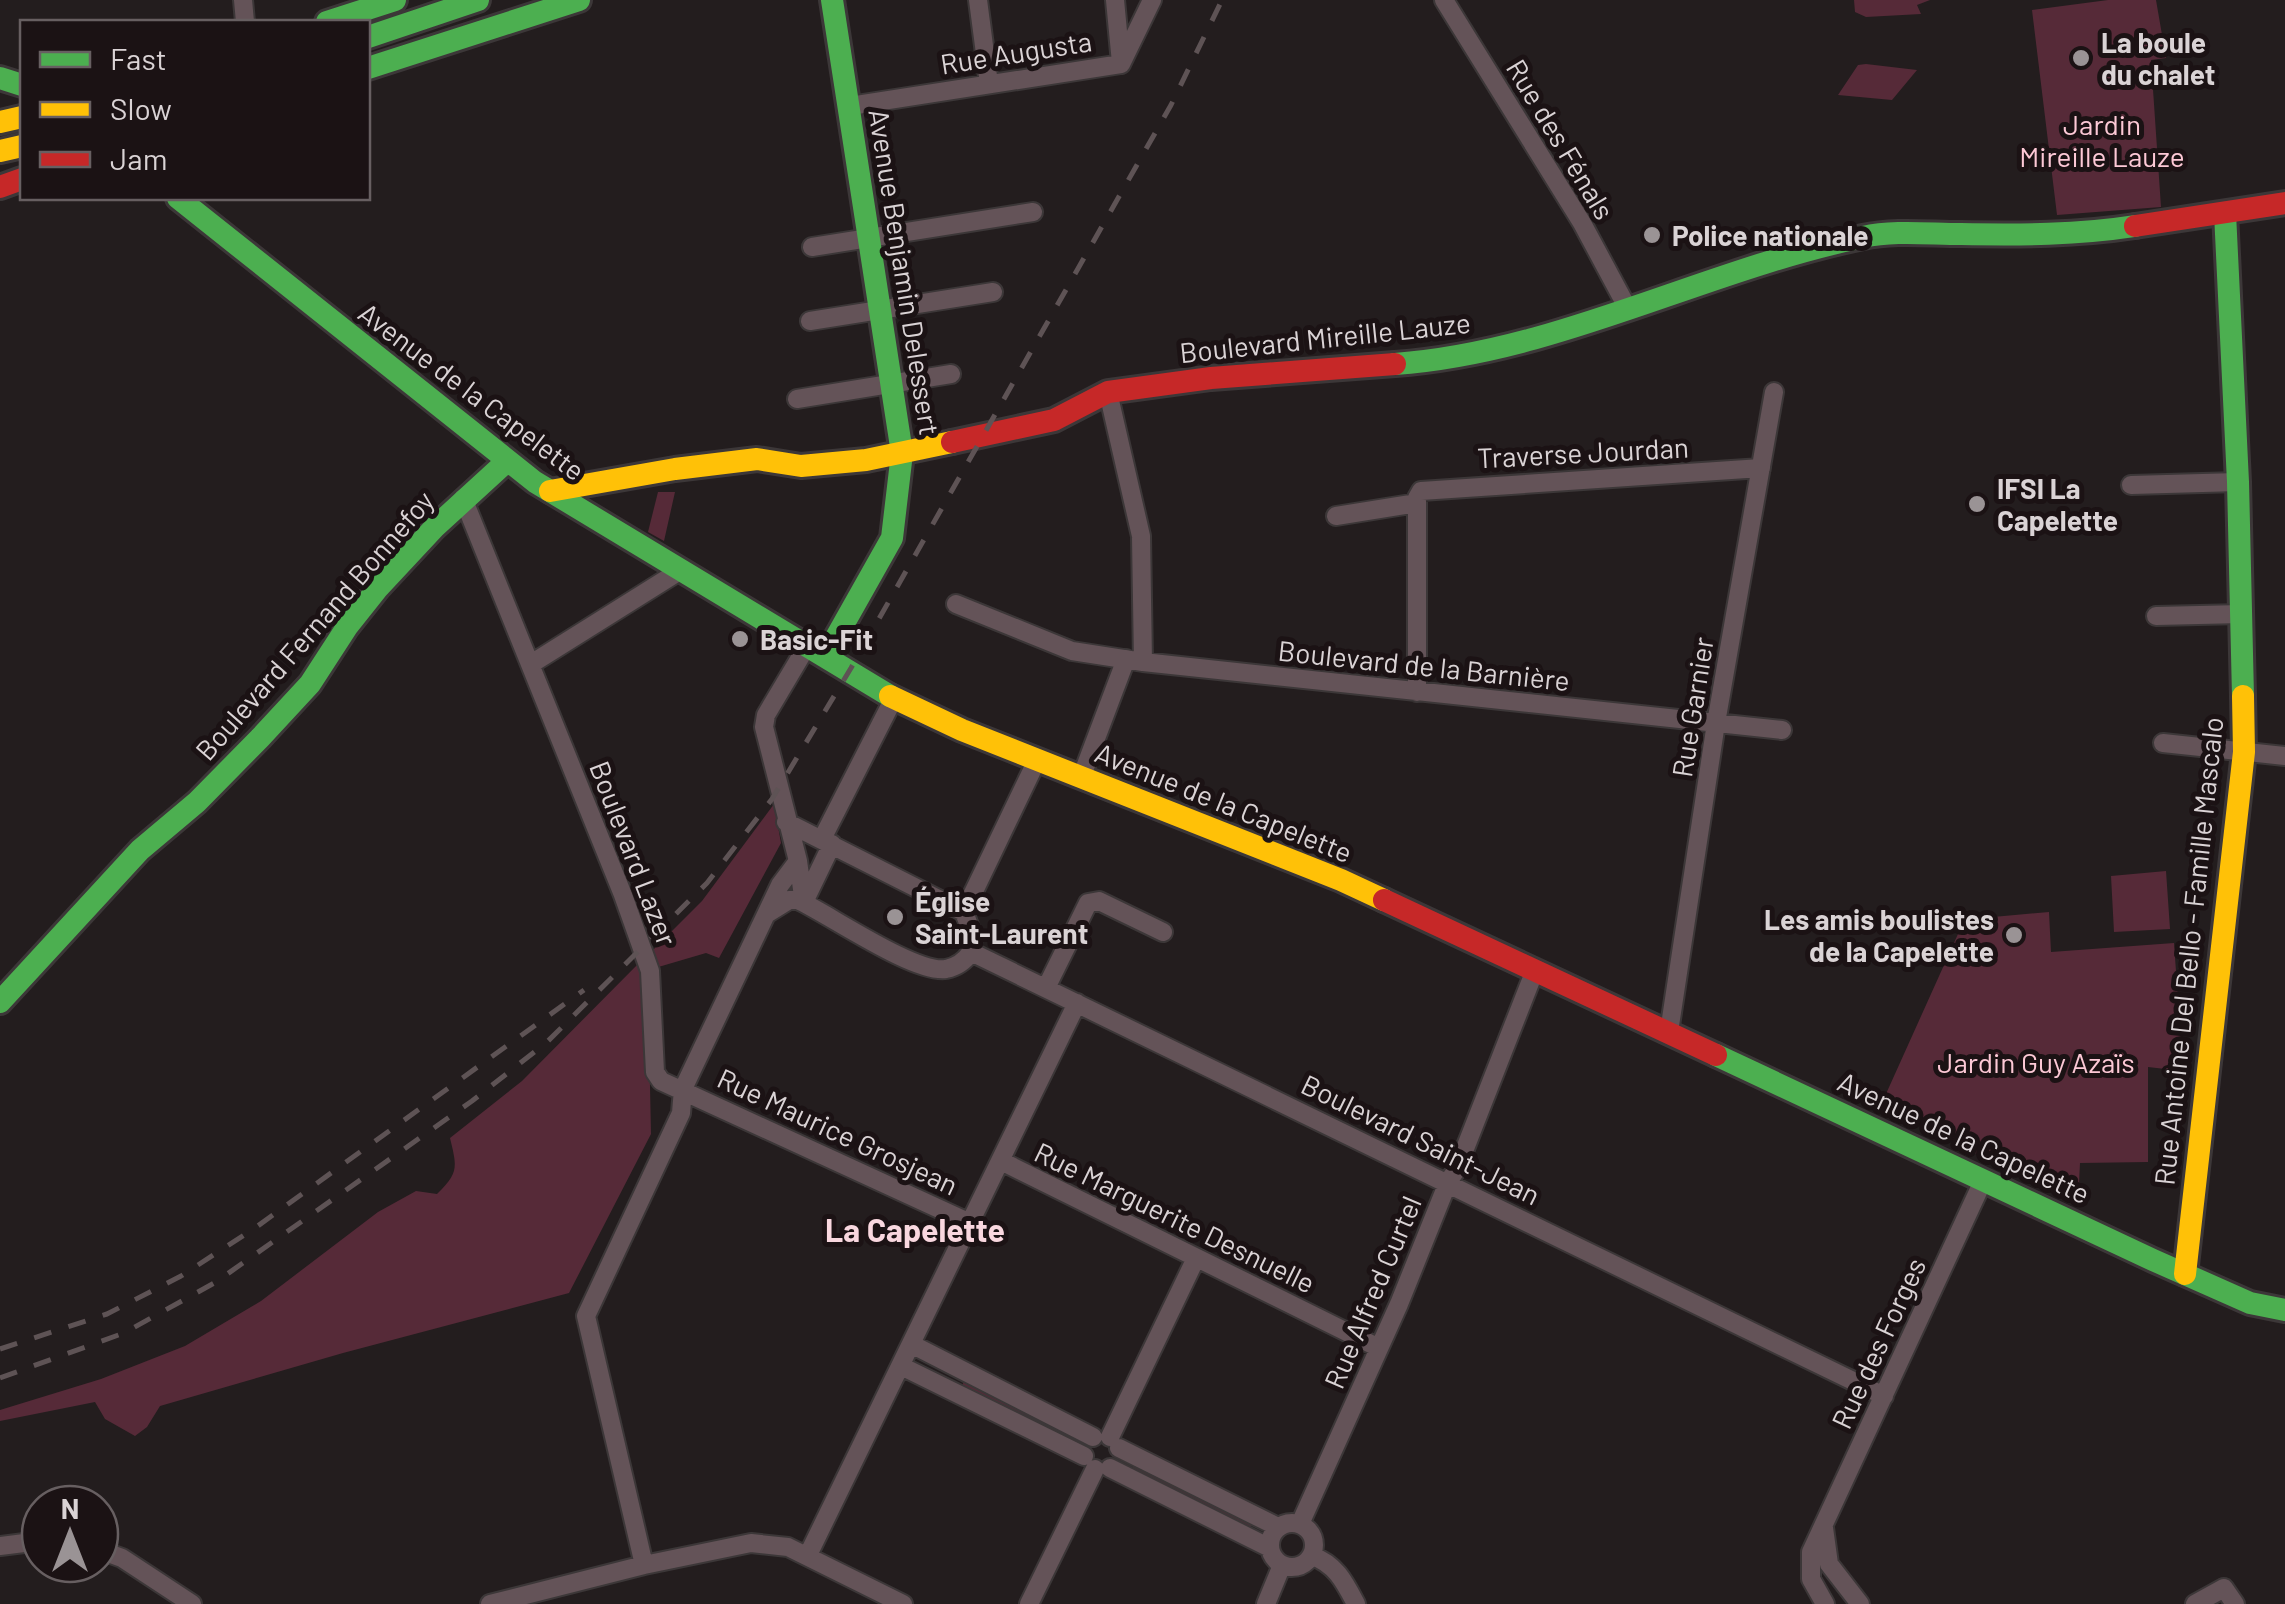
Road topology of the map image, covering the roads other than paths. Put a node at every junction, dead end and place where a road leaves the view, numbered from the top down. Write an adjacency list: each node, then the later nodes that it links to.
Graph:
1 (395, 0): 9 (main road)
2 (478, 0): 10 (main road)
3 (578, 0): 12 (main road)
4 (832, 0): 14 (main road, Avenue Benjamin Delessert)
5 (978, 0): 13 (street)
6 (1114, 0): 11 (street)
7 (1152, 0): 11 (street, Rue Augusta)
8 (1444, 0): 24 (street, Rue des Fénals)
9 (332, 20)
10 (370, 36)
11 (1121, 64): 13 (street, Rue Augusta)
12 (370, 70)
13 (989, 84): 14 (street, Rue Augusta)
14 (850, 106): 21 (main road, Avenue Benjamin Delessert)
15 (165, 200): 20 (main road, Avenue de la Capelette)
16 (180, 200): 20 (main road, Avenue de la Capelette)
17 (2285, 203): 19 (main road, Boulevard Mireille Lauze)
18 (1033, 212): 21 (street)
19 (2225, 213): 24 (main road, Boulevard Mireille Lauze); 35 (main road, Rue Antoine Del Bello - Famille Mascalo)
20 (212, 228): 33 (main road, Avenue de la Capelette)
21 (869, 237): 22 (street); 25 (main road, Avenue Benjamin Delessert)
22 (812, 247)
23 (993, 292): 25 (street)
24 (1628, 309): 29 (main road, Boulevard Mireille Lauze)
25 (880, 310): 26 (street); 28 (main road, Avenue Benjamin Delessert)
26 (810, 321)
27 (951, 374): 28 (street)
28 (890, 384): 31 (street); 32 (main road, Avenue Benjamin Delessert)
29 (1108, 392): 32 (main road, Boulevard Mireille Lauze); 48 (street)
30 (1774, 392): 34 (street, Rue Garnier)
31 (798, 399)
32 (902, 452): 36 (main road, Boulevard Mireille Lauze); 47 (main road, Avenue Benjamin Delessert)
33 (507, 461): 38 (main road, Avenue de la Capelette); 39 (main road, Boulevard Fernand Bonnefoy)
34 (1761, 468): 40 (street, Traverse Jourdan); 52 (street, Rue Garnier)
35 (2238, 482): 37 (street); 45 (main road, Rue Antoine Del Bello - Famille Mascalo)
36 (606, 483): 38 (main road, Boulevard Mireille Lauze); 41 (street)
37 (2131, 485)
38 (550, 492): 41 (main road, Avenue de la Capelette)
39 (464, 498): 49 (street, Boulevard Lazer); 69 (main road, Boulevard Fernand Bonnefoy)
40 (1418, 502): 42 (street); 50 (street)
41 (589, 515): 43 (main road, Avenue de la Capelette)
42 (1336, 516)
43 (681, 570): 47 (main road, Avenue de la Capelette); 49 (street)
44 (956, 604): 48 (street, Boulevard de la Barnière)
45 (2242, 614): 46 (street); 55 (main road, Rue Antoine Del Bello - Famille Mascalo)
46 (2156, 616)
47 (816, 651): 51 (main road, Avenue de la Capelette); 59 (street)
48 (1134, 661): 50 (street, Boulevard de la Barnière); 58 (street)
49 (531, 664): 72 (street, Boulevard Lazer)
50 (1417, 692): 52 (street, Boulevard de la Barnière)
51 (894, 698): 57 (main road, Avenue de la Capelette); 60 (street)
52 (1716, 724): 53 (street, Boulevard de la Barnière); 71 (street, Rue Garnier)
53 (1782, 730)
54 (2163, 744): 55 (street)
55 (2244, 752): 56 (street); 78 (main road, Rue Antoine Del Bello - Famille Mascalo)
56 (2285, 756)
57 (1037, 760): 58 (main road, Avenue de la Capelette); 63 (street)
58 (1081, 778): 67 (main road, Avenue de la Capelette)
59 (786, 822): 60 (street); 61 (street)
60 (827, 842): 62 (street); 63 (street)
61 (798, 861): 62 (street); 64 (street)
62 (804, 902): 64 (street); 66 (street)
63 (964, 912): 66 (street)
64 (768, 914): 72 (street)
65 (1162, 932): 68 (street)
66 (971, 952): 68 (street, Boulevard Saint-Jean)
67 (1535, 970): 71 (main road, Avenue de la Capelette); 75 (street, Rue Alfred Curtel)
68 (1046, 988): 70 (street, Boulevard Saint-Jean)
69 (0, 1002)
70 (1077, 1003): 73 (street); 75 (street, Boulevard Saint-Jean)
71 (1669, 1032): 74 (main road, Avenue de la Capelette)
72 (683, 1088): 76 (street, Rue Maurice Grosjean); 93 (street)
73 (1001, 1161): 76 (street); 77 (street, Rue Marguerite Desnuelle)
74 (1983, 1181): 78 (main road, Avenue de la Capelette); 82 (street, Rue des Forges)
75 (1448, 1182): 80 (street, Rue Alfred Curtel); 82 (street, Boulevard Saint-Jean)
76 (970, 1223): 81 (street)
77 (1196, 1258): 80 (street, Rue Marguerite Desnuelle); 83 (street)
78 (2185, 1274): 79 (main road, Avenue de la Capelette)
79 (2285, 1310)
80 (1379, 1348): 85 (street, Rue Alfred Curtel)
81 (906, 1355): 83 (street); 84 (street); 89 (street)
82 (1884, 1396): 87 (street, Rue des Forges)
83 (1107, 1441): 84 (street); 84 (street); 86 (street)
84 (1096, 1464): 88 (street); 100 (street)
85 (1300, 1524): 86 (street); 90 (street)
86 (1278, 1527): 88 (street)
87 (1824, 1528): 94 (street, Rue des Forges); 95 (street)
88 (1270, 1548): 92 (street)
89 (808, 1555): 93 (street); 99 (street)
90 (1312, 1556): 92 (street); 102 (street)
91 (120, 1557): 97 (street)
92 (1282, 1564): 101 (street)
93 (644, 1565): 96 (street)
94 (1811, 1580): 95 (street); 103 (street)
95 (1854, 1597)
96 (520, 1600): 98 (street)
97 (192, 1604)
98 (490, 1604)
99 (903, 1604)
100 (1028, 1604)
101 (1266, 1604)
102 (1356, 1604)
103 (1825, 1604)
104 (2195, 1604): 105 (street)
105 (2235, 1604)

